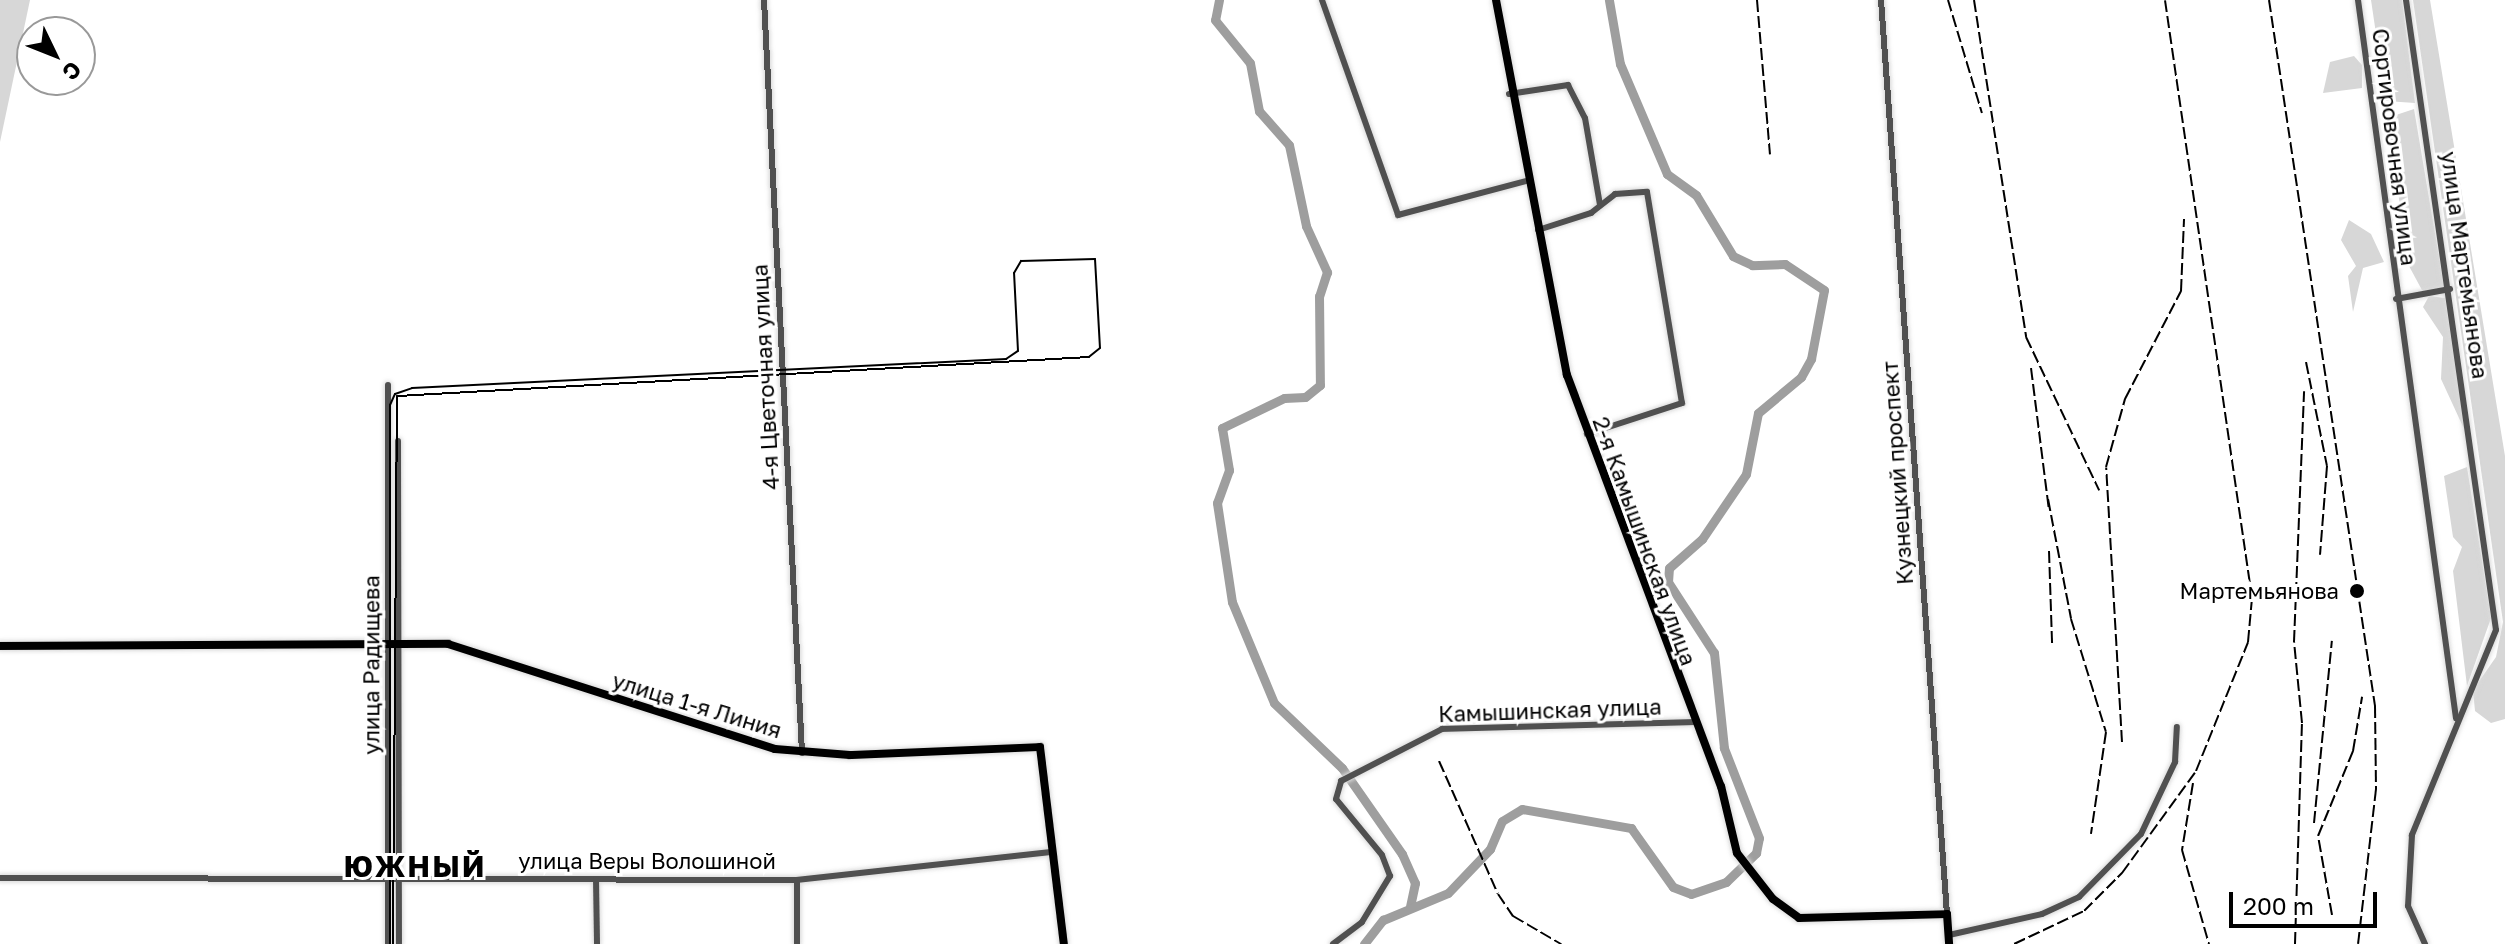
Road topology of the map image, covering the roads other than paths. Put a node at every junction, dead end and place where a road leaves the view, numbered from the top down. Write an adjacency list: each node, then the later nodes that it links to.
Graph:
1 (764, 0): 22 (street, 4-я Цветочная улица)
2 (1322, 0): 8 (street)
3 (1496, 0): 7 (main road, 2-я Камышинская улица)
4 (1881, 0): 29 (street, Кузнецкий проспект)
5 (2358, 0): 12 (street, Сортировочная улица)
6 (2406, 0): 11 (street, улица Мартемьянова)
7 (1509, 94): 8 (main road, 2-я Камышинская улица); 9 (street)
8 (1526, 181): 10 (main road, 2-я Камышинская улица)
9 (1600, 205): 10 (street); 14 (street)
10 (1538, 230): 14 (main road, 2-я Камышинская улица)
11 (2450, 289): 12 (street); 19 (street, улица Мартемьянова)
12 (2396, 299): 19 (street, Сортировочная улица)
13 (388, 385): 18 (street, улица Радищева)
14 (1587, 434): 20 (main road, 2-я Камышинская улица)
15 (398, 441): 16 (street, улица Радищева)
16 (399, 645): 18 (main road, улица 1-я Линия); 22 (main road, улица 1-я Линия); 25 (street, улица Радищева)
17 (0, 646): 18 (main road)
18 (388, 646): 24 (street, улица Радищева)
19 (2456, 718): 37 (street, улица Мартемьянова)
20 (1693, 722): 29 (main road, 2-я Камышинская улица); 36 (street, Камышинская улица)
21 (2177, 727): 30 (street)
22 (802, 753): 23 (main road, улица 1-я Линия)
23 (1052, 852): 28 (street, улица Веры Волошиной); 35 (main road)
24 (388, 876): 25 (street, улица Веры Волошиной); 26 (street, улица Веры Волошиной); 31 (street, улица Радищева)
25 (399, 876): 27 (street, улица Веры Волошиной); 32 (street, улица Радищева)
26 (0, 878)
27 (596, 879): 28 (street, улица Веры Волошиной); 33 (street)
28 (797, 880): 34 (street)
29 (1947, 914): 30 (main road, Кузнецкий проспект)
30 (1949, 940)
31 (388, 944)
32 (399, 944)
33 (597, 944)
34 (797, 944)
35 (1064, 944)
36 (1333, 944)
37 (2425, 944)

